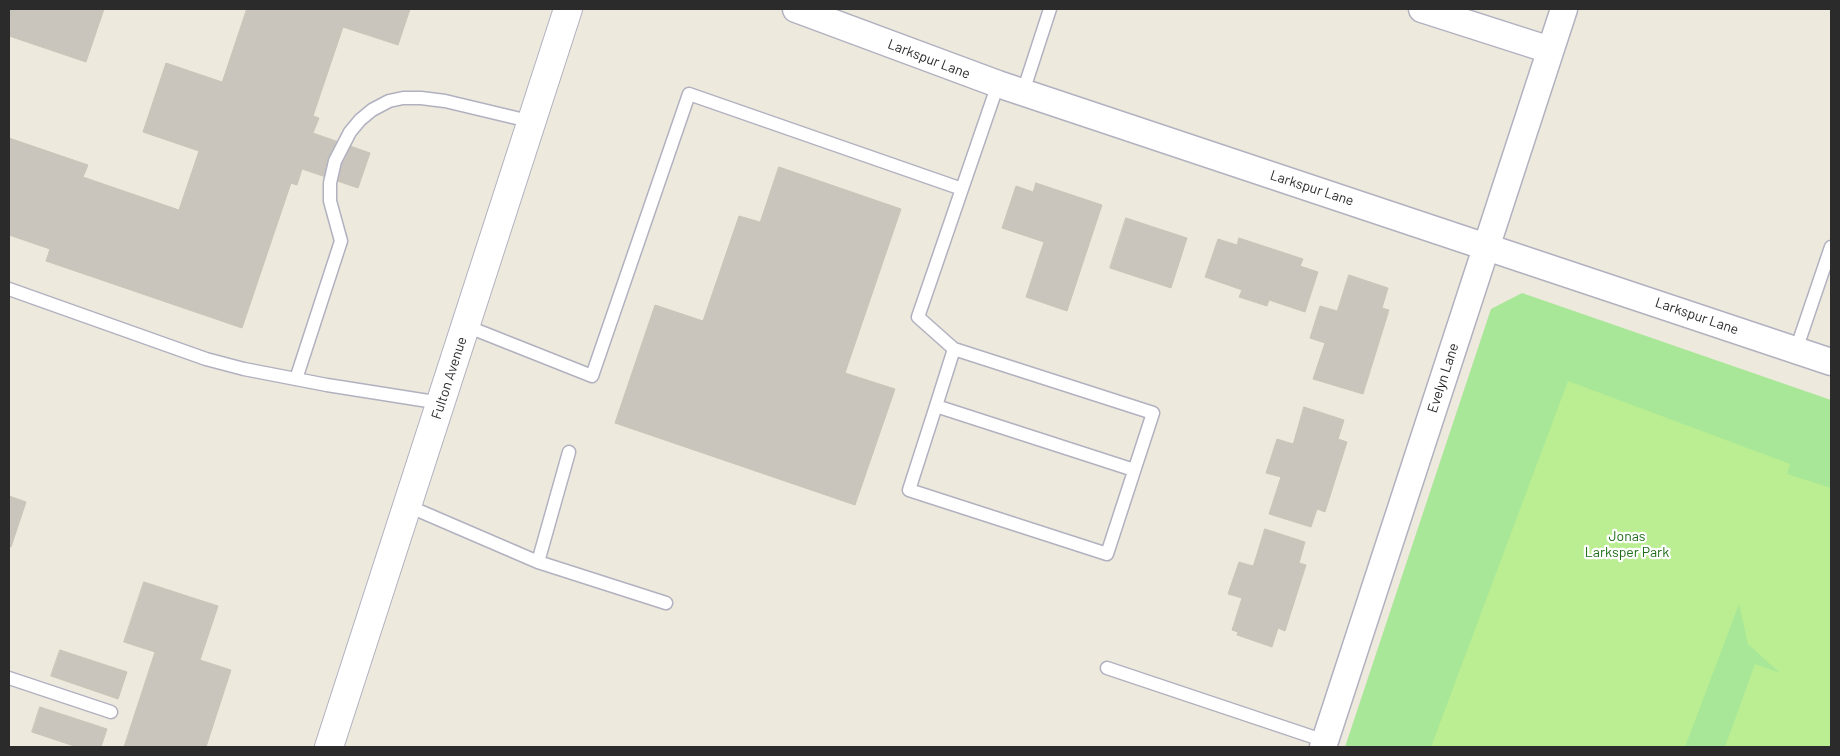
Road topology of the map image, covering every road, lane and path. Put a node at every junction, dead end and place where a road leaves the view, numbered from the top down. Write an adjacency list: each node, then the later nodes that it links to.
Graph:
1 (568, 9): 9 (main road, Fulton Avenue)
2 (796, 9): 7 (street, Larkspur Lane)
3 (1050, 9): 8 (lane)
4 (1422, 9): 6 (street)
5 (1564, 9): 6 (street, Evelyn Lane)
6 (1550, 50): 11 (street, Evelyn Lane)
7 (998, 84): 8 (street, Larkspur Lane); 10 (lane)
8 (1023, 92): 11 (street, Larkspur Lane)
9 (533, 122): 14 (main road, Fulton Avenue); 18 (lane)
10 (962, 188): 14 (lane); 15 (lane)
11 (1487, 246): 16 (street, Larkspur Lane); 29 (street, Evelyn Lane)
12 (1831, 247): 16 (lane)
13 (9, 290): 18 (lane)
14 (466, 326): 19 (main road, Fulton Avenue)
15 (954, 349): 20 (lane); 22 (lane)
16 (1796, 350): 17 (street, Larkspur Lane)
17 (1831, 362)
18 (296, 379): 19 (lane)
19 (441, 403): 23 (main road, Fulton Avenue)
20 (936, 406): 22 (lane); 22 (lane)
21 (569, 452): 24 (lane)
22 (1134, 470)
23 (408, 506): 24 (lane); 30 (main road, Fulton Avenue)
24 (538, 562): 25 (lane)
25 (666, 603)
26 (1106, 668): 29 (lane)
27 (9, 678): 28 (lane)
28 (111, 712)
29 (1324, 744)
30 (330, 747)

